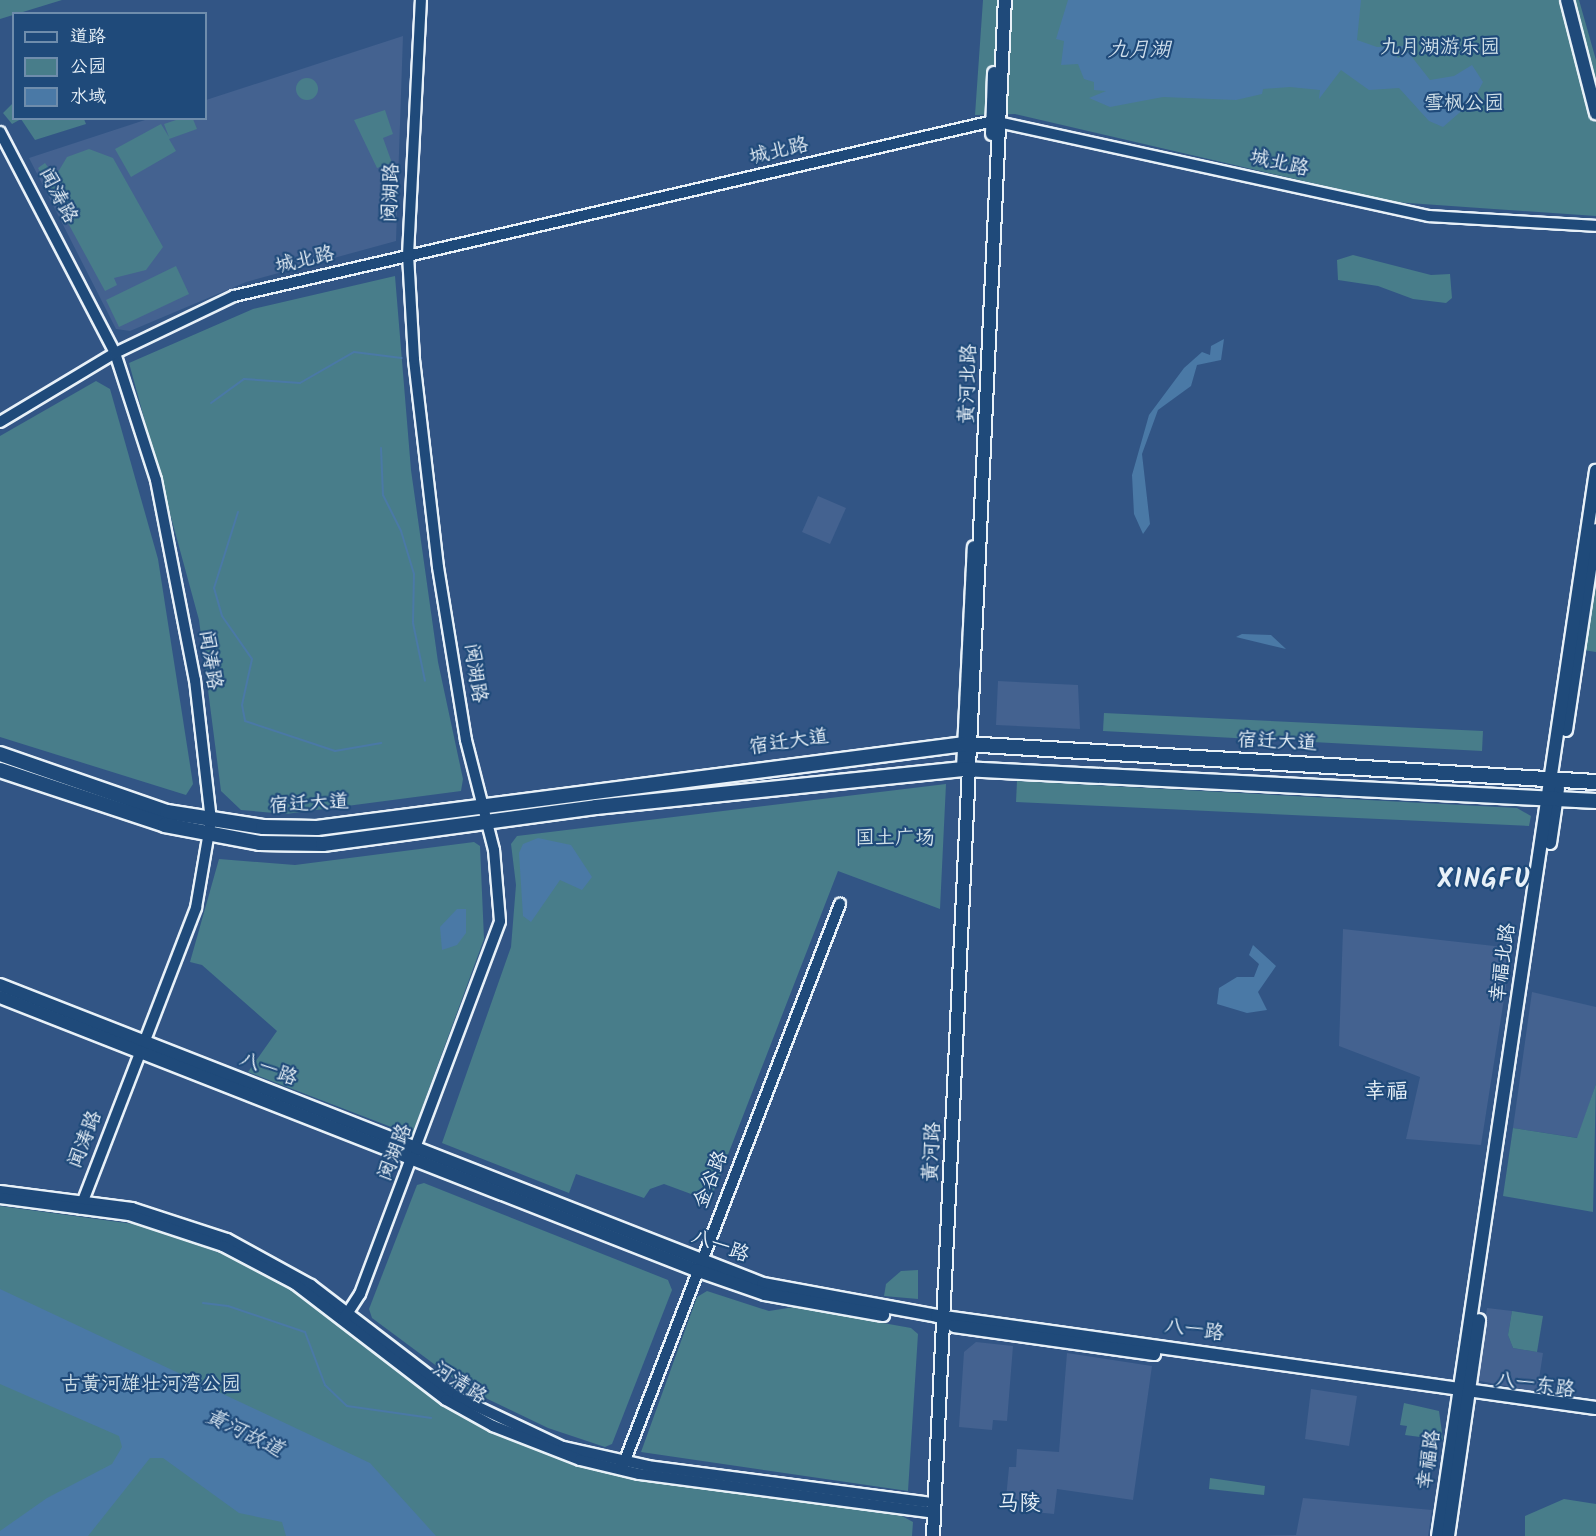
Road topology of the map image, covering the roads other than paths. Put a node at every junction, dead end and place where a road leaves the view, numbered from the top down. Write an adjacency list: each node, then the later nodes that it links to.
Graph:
1 (421, 0): 9 (street, 阅湖路)
2 (997, 0): 6 (main road, 黄河北路)
3 (1005, 0): 6 (main road, 黄河北路)
4 (1567, 0): 5 (main road)
5 (1596, 113)
6 (997, 121): 8 (street, 城北路); 9 (street, 城北路); 14 (main road, 黄河北路)
7 (0, 132): 10 (street, 闻涛路)
8 (1596, 226)
9 (408, 255): 10 (street, 城北路); 22 (street, 阅湖路)
10 (115, 353): 11 (street, 城北路); 23 (street, 闻涛路)
11 (0, 422)
12 (1596, 471): 18 (main road, 幸福北路)
13 (1596, 530): 18 (main road, 幸福北路)
14 (969, 743): 16 (main road, 黄河北路); 18 (main road, 宿迁大道); 22 (main road, 宿迁大道)
15 (0, 754): 23 (main road, 宿迁大道)
16 (967, 769): 20 (main road, 宿迁大道); 24 (main road, 宿迁大道); 36 (main road, 黄河路)
17 (0, 770): 25 (main road, 宿迁大道)
18 (1556, 777): 19 (main road, 宿迁大道); 20 (main road, 幸福北路)
19 (1596, 782)
20 (1553, 797): 21 (main road, 宿迁大道); 37 (main road, 幸福北路)
21 (1596, 801)
22 (483, 807): 23 (main road, 宿迁大道); 24 (street, 阅湖路)
23 (211, 820): 25 (street, 闻涛路)
24 (487, 824): 25 (main road, 宿迁大道); 30 (street, 阅湖路)
25 (209, 836): 29 (street, 闻涛路)
26 (840, 904): 34 (street, 金谷路)
27 (0, 985): 29 (main road, 八一路)
28 (0, 997): 29 (main road, 八一路)
29 (141, 1048): 30 (main road, 八一路); 33 (street, 闻涛路)
30 (415, 1154): 34 (main road, 八一路); 35 (street, 阅湖路)
31 (0, 1191): 33 (street, 河清路)
32 (0, 1198): 33 (street, 河清路)
33 (81, 1204): 35 (street, 河清路)
34 (698, 1265): 36 (main road, 八一路); 40 (street, 金谷路)
35 (345, 1317): 40 (street, 河清路)
36 (941, 1320): 37 (main road, 八一路); 41 (main road, 黄河路)
37 (1464, 1393): 38 (main road, 八一东路); 39 (main road, 八一东路); 44 (main road, 幸福路); 45 (main road, 幸福路)
38 (1596, 1408)
39 (1596, 1415)
40 (622, 1466): 41 (street, 河清路)
41 (929, 1509): 42 (main road, 黄河路); 43 (main road, 黄河路)
42 (926, 1536)
43 (933, 1536)
44 (1438, 1536)
45 (1448, 1536)

